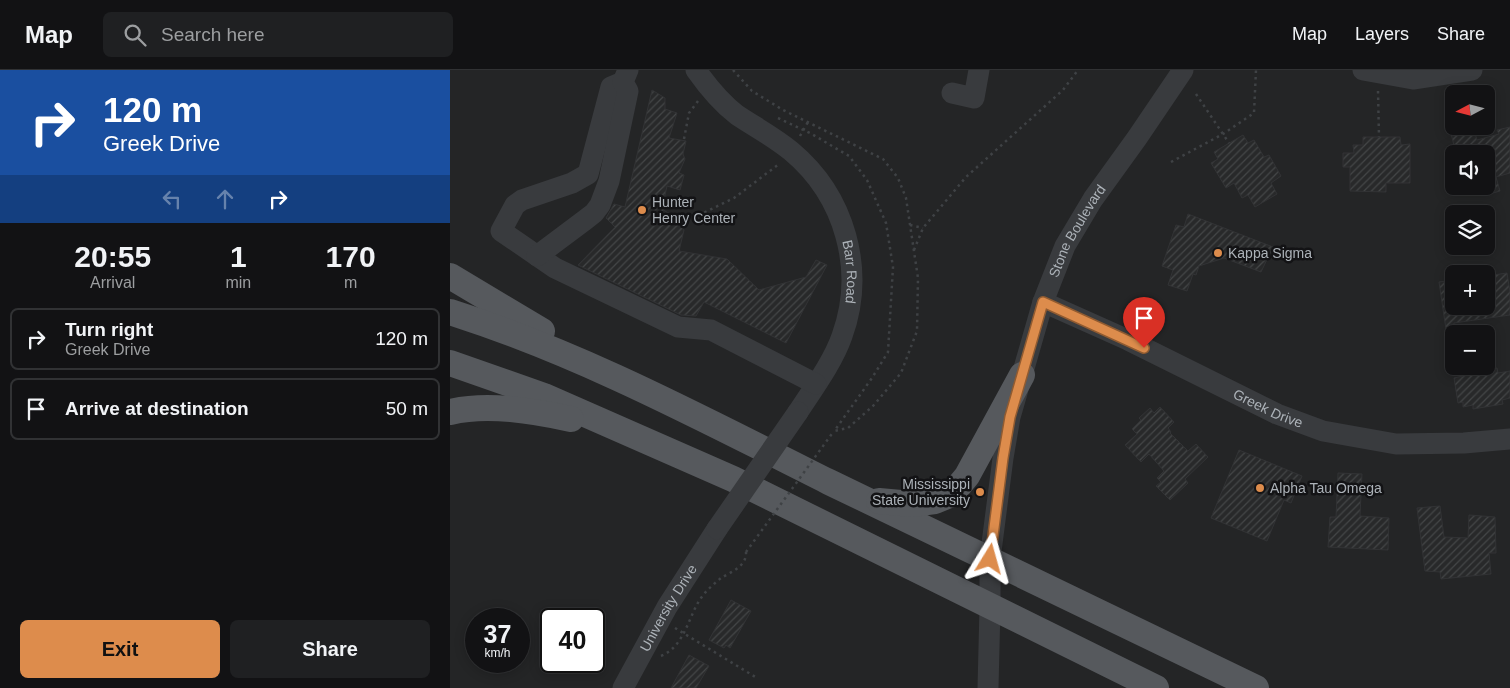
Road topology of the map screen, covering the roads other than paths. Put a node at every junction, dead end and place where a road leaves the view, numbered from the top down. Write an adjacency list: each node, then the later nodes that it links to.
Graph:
1 (696, 70): 16 (street, Barr Road)
2 (979, 70): 7 (street)
3 (1183, 70): 12 (street, Stone Boulevard)
4 (1472, 70): 5 (street)
5 (1373, 72)
6 (625, 76): 8 (street); 9 (street)
7 (952, 92)
8 (588, 174): 9 (street); 10 (street)
9 (609, 181): 10 (street)
10 (536, 256): 16 (street)
11 (450, 276): 17 (main road)
12 (1043, 302): 15 (street, Stone Boulevard); 19 (street, Greek Drive)
13 (450, 312): 17 (main road)
14 (450, 363): 20 (main road)
15 (1022, 375): 21 (main road); 23 (street, Stone Boulevard)
16 (816, 384): 22 (street, Barr Road, bridge)
17 (642, 389): 21 (main road)
18 (450, 412): 20 (main road)
19 (1510, 439)
20 (666, 449): 24 (main road)
21 (866, 500): 23 (main road)
22 (717, 529): 25 (street, University Drive)
23 (990, 559): 24 (street, Stone Boulevard); 28 (main road)
24 (990, 607): 26 (street, Stone Boulevard); 27 (main road)
25 (623, 688)
26 (988, 688)
27 (1156, 688)
28 (1256, 688)

